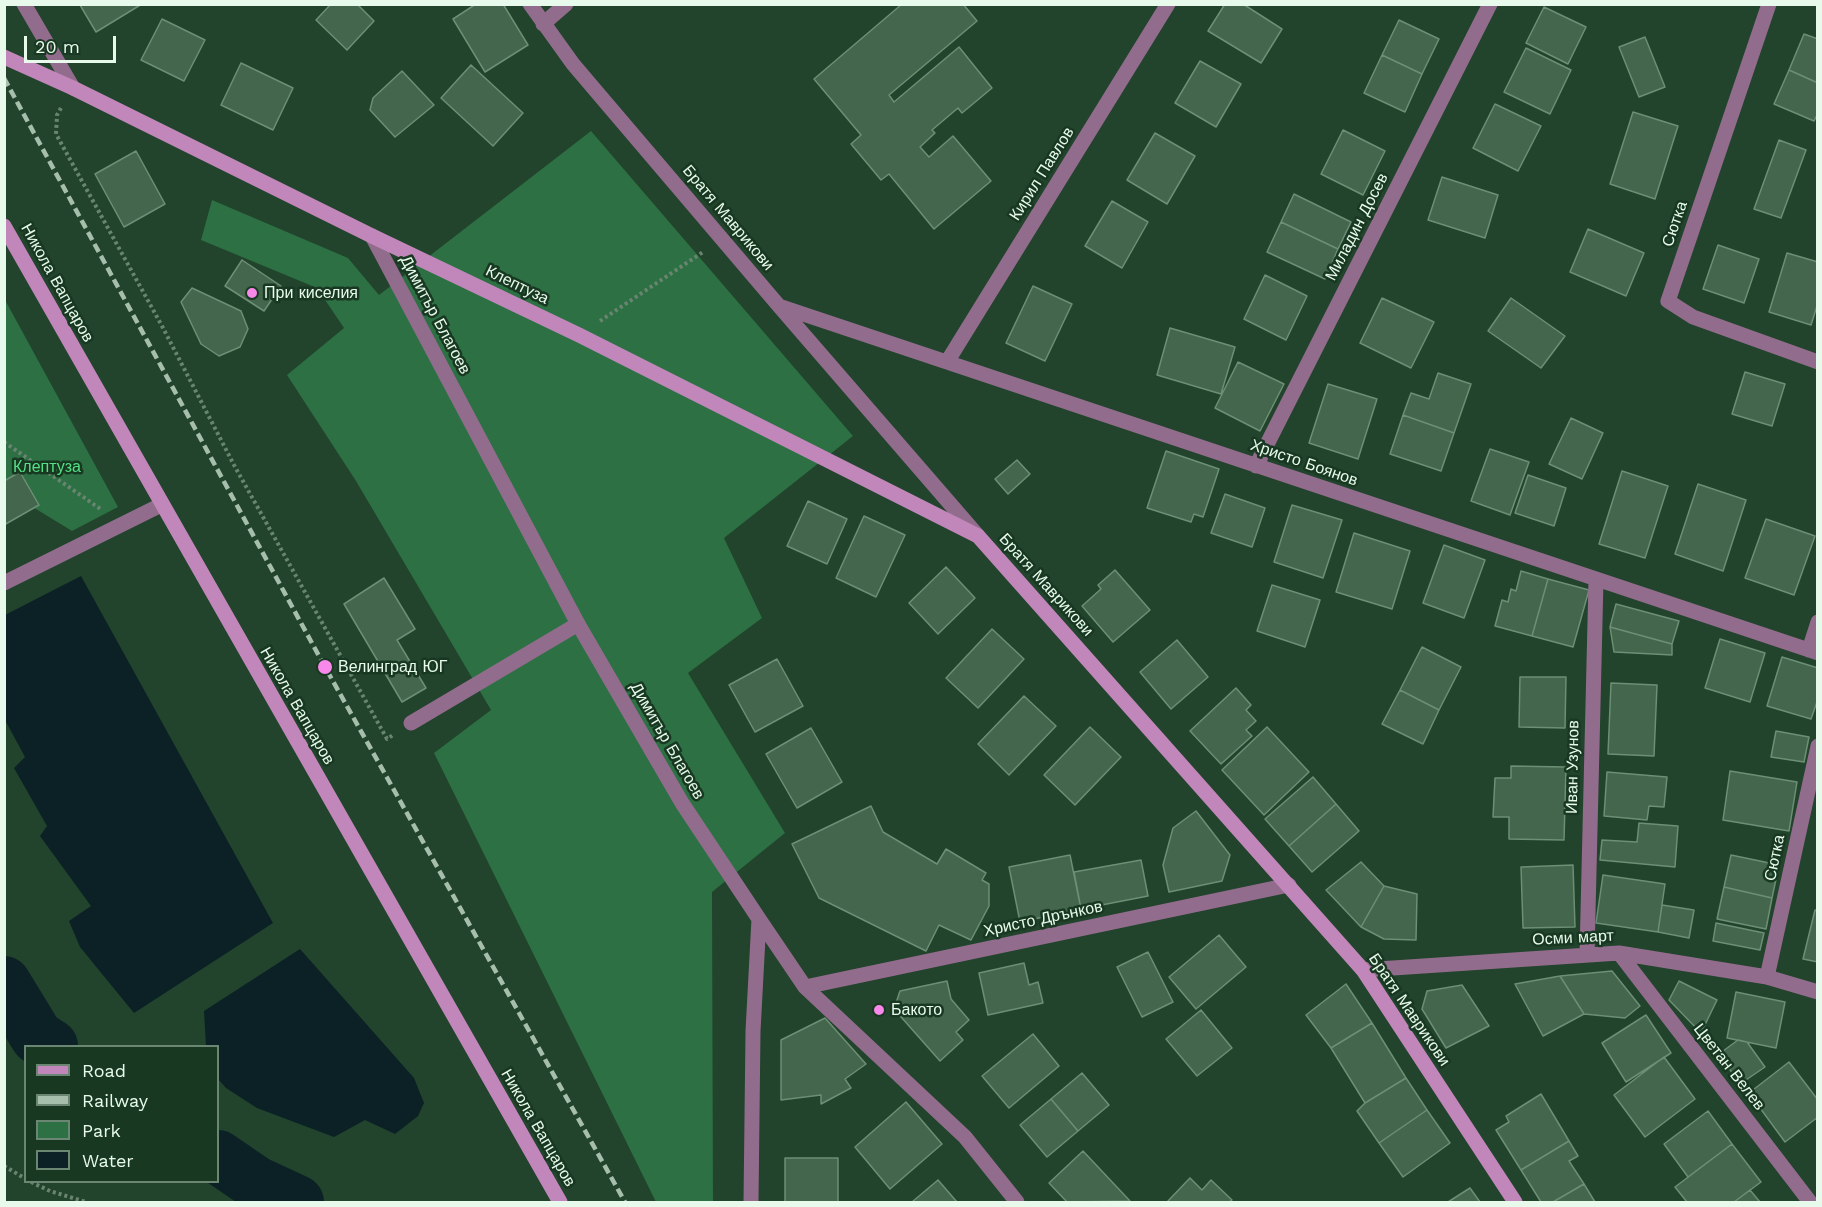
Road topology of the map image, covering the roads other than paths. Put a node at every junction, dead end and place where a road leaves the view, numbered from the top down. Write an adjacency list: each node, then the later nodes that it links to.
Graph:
1 (24, 4): 9 (street)
2 (530, 4): 7 (street, Братя Маврикови)
3 (566, 4): 7 (street)
4 (1168, 4): 13 (street, Кирил Павлов)
5 (1490, 4): 15 (street, Миладин Досев)
6 (1769, 4): 14 (street, Сютка)
7 (543, 24): 12 (street, Братя Маврикови)
8 (4, 57): 9 (street, Клептуза)
9 (73, 88): 11 (street, Клептуза)
10 (4, 226): 16 (street, Никола Вапцаров)
11 (372, 236): 17 (street, Клептуза); 21 (street, Димитър Благоев)
12 (779, 306): 13 (street, Христо Боянов); 17 (street, Братя Маврикови)
13 (947, 362): 15 (street, Христо Боянов)
14 (1818, 362)
15 (1256, 466): 18 (street, Христо Боянов)
16 (161, 505): 19 (street); 33 (street, Никола Вапцаров)
17 (978, 536): 25 (street, Братя Маврикови)
18 (1596, 580): 22 (street, Христо Боянов); 28 (street, Иван Узунов)
19 (4, 583)
20 (1818, 622): 22 (street)
21 (578, 624): 23 (street); 26 (street, Димитър Благоев)
22 (1813, 651)
23 (411, 723)
24 (1818, 746): 30 (street, Сютка)
25 (1289, 885): 29 (street, Братя Маврикови); 31 (street, Христо Дрънков)
26 (759, 919): 31 (street, Димитър Благоев); 34 (street)
27 (1619, 953): 28 (street, Осми март); 30 (street, Осми март); 37 (street, Цветан Велев)
28 (1587, 954): 29 (street, Осми март)
29 (1363, 970): 36 (street, Братя Маврикови)
30 (1767, 977): 32 (street, Осми март)
31 (805, 987): 35 (street, Димитър Благоев)
32 (1818, 992)
33 (560, 1203)
34 (752, 1203)
35 (1017, 1203)
36 (1515, 1203)
37 (1810, 1203)

